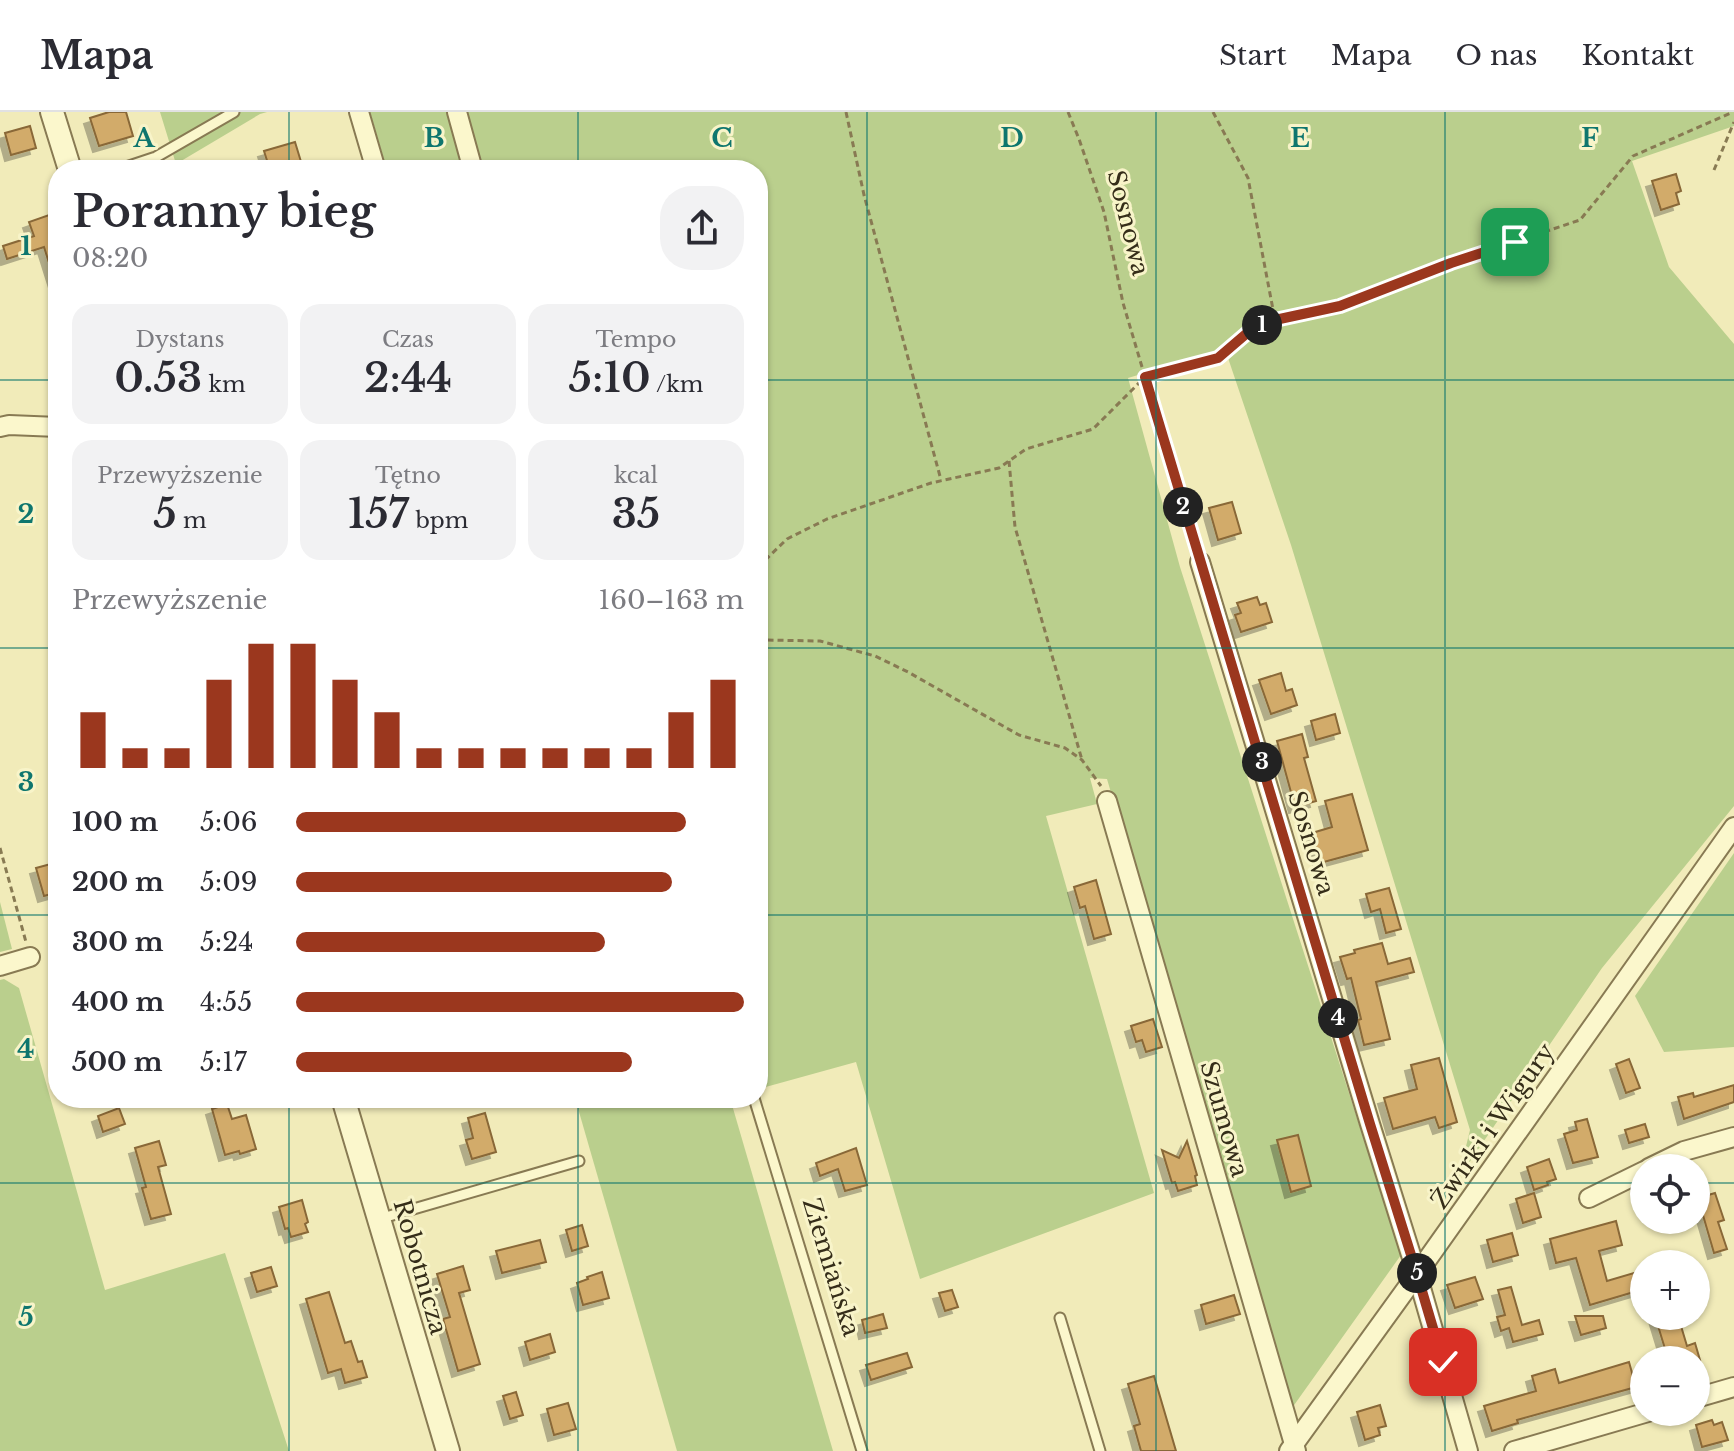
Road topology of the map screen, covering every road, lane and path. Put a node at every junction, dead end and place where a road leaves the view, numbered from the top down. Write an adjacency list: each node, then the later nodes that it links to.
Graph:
1 (52, 112): 10 (street)
2 (234, 112): 11 (lane)
3 (359, 112): 12 (street)
4 (457, 112): 13 (street)
5 (846, 112): 20 (path)
6 (1068, 112): 16 (path, Sosnowa)
7 (1213, 112): 15 (path)
8 (1733, 112): 15 (path)
9 (1734, 122): 14 (path)
10 (67, 160)
11 (147, 160)
12 (373, 160)
13 (470, 160)
14 (1714, 170)
15 (1275, 320): 16 (path)
16 (1145, 377): 19 (path); 22 (path, Sosnowa)
17 (0, 427): 18 (street)
18 (48, 427)
19 (1009, 461): 20 (path); 24 (path)
20 (941, 481): 21 (path)
21 (768, 557)
22 (1200, 562): 38 (street, Sosnowa)
23 (768, 640): 24 (path)
24 (1082, 760): 25 (path)
25 (1107, 801): 43 (street, Szumowa)
26 (1734, 827): 38 (street, Żwirki i Wigury)
27 (0, 848): 28 (path)
28 (30, 957): 29 (street)
29 (0, 966)
30 (346, 1108): 37 (street, Robotnicza)
31 (757, 1108): 45 (lane, Ziemiańska)
32 (1734, 1137): 33 (street)
33 (1678, 1154)
34 (579, 1161): 37 (lane)
35 (1630, 1177): 36 (street)
36 (1589, 1198)
37 (379, 1219): 44 (street, Robotnicza)
38 (1417, 1274): 43 (street, Żwirki i Wigury); 47 (street, Sosnowa)
39 (1060, 1318): 46 (lane)
40 (1734, 1387): 41 (street)
41 (1710, 1394)
42 (1630, 1417): 48 (street)
43 (1293, 1448)
44 (448, 1451)
45 (862, 1451)
46 (1100, 1451)
47 (1468, 1451)
48 (1514, 1451)

